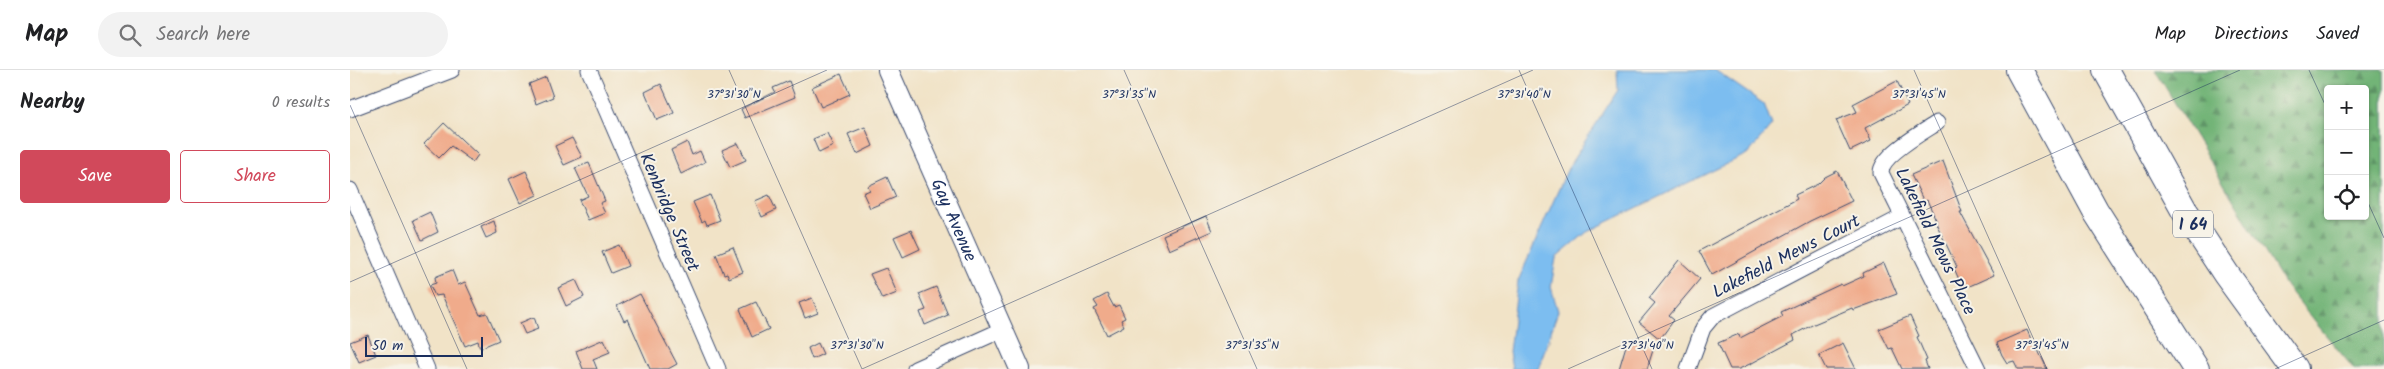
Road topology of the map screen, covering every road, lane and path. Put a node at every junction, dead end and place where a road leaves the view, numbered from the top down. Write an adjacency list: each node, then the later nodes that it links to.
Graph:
1 (452, 70): 6 (street)
2 (589, 70): 12 (street, Kenbridge Street)
3 (888, 70): 10 (street, Gay Avenue)
4 (2019, 70): 17 (highway)
5 (2106, 70): 18 (highway, I 64)
6 (350, 109)
7 (1937, 123): 9 (street, Lakefield Mews Place)
8 (350, 190): 11 (street)
9 (1902, 217): 15 (street, Lakefield Mews Court); 16 (street, Lakefield Mews Place)
10 (1004, 329): 13 (street); 14 (street, Gay Avenue)
11 (428, 369)
12 (718, 369)
13 (915, 369)
14 (1020, 369)
15 (1688, 369)
16 (1978, 369)
17 (2196, 369)
18 (2295, 369)

